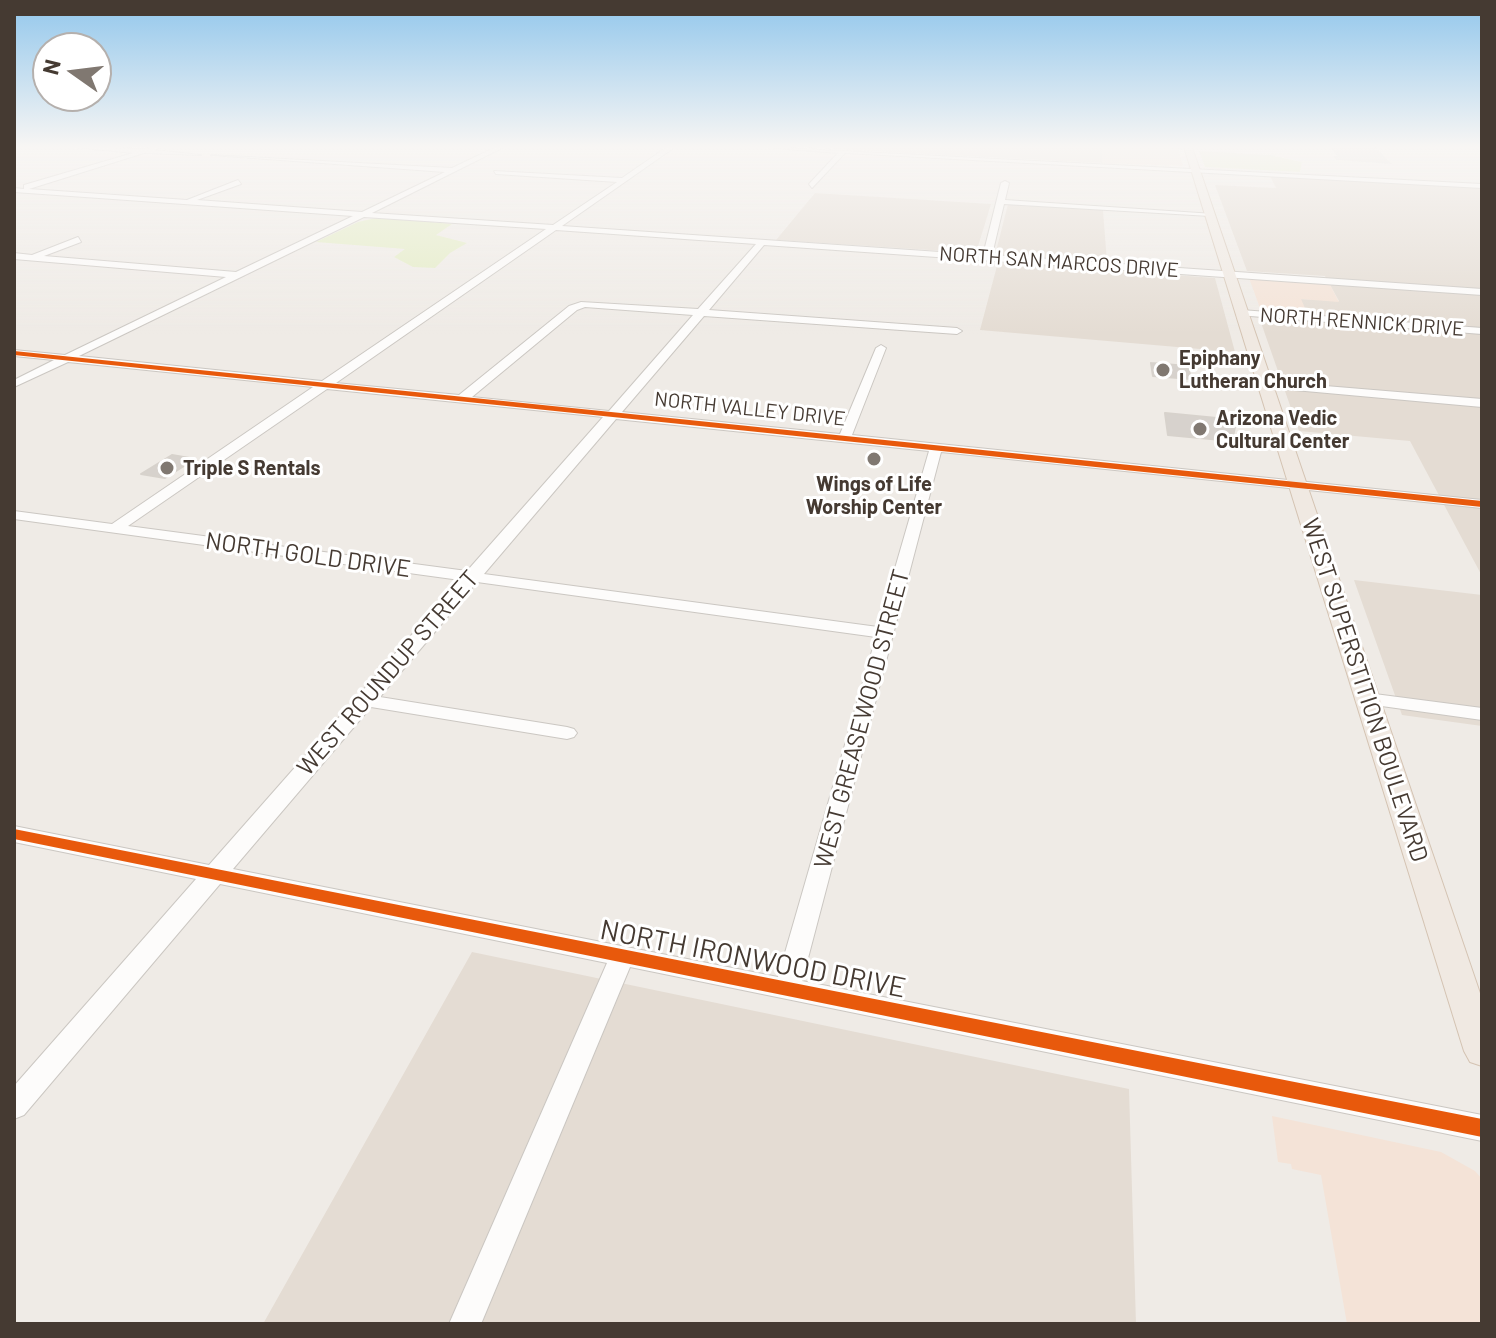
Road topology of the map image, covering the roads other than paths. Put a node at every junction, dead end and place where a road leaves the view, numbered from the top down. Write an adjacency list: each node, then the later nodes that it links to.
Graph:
1 (295, 209): 7 (street, NORTH SAN MARCOS DRIVE)
2 (373, 209): 7 (street)
3 (582, 209): 9 (street)
4 (999, 209): 13 (street)
5 (1131, 209): 8 (street)
6 (1208, 209): 8 (main road, WEST SUPERSTITION BOULEVARD)
7 (363, 214): 9 (street, NORTH SAN MARCOS DRIVE); 16 (street)
8 (1210, 214): 15 (main road, WEST SUPERSTITION BOULEVARD)
9 (555, 228): 11 (street, NORTH SAN MARCOS DRIVE); 26 (street)
10 (78, 240): 14 (street)
11 (762, 242): 13 (street, NORTH SAN MARCOS DRIVE); 18 (street, WEST ROUNDUP STREET)
12 (14, 256): 14 (street)
13 (987, 257): 15 (street, NORTH SAN MARCOS DRIVE)
14 (31, 258): 16 (street)
15 (1229, 274): 17 (street, NORTH SAN MARCOS DRIVE); 19 (main road, WEST SUPERSTITION BOULEVARD)
16 (238, 275): 24 (street)
17 (1482, 292)
18 (701, 312): 20 (street); 28 (street); 30 (street, WEST ROUNDUP STREET)
19 (1241, 313): 21 (street, NORTH RENNICK DRIVE); 27 (main road, WEST SUPERSTITION BOULEVARD)
20 (957, 331)
21 (1482, 331)
22 (881, 348): 31 (street)
23 (14, 353): 24 (street, NORTH VALLEY DRIVE)
24 (66, 359): 25 (street); 26 (street, NORTH VALLEY DRIVE)
25 (14, 384)
26 (324, 385): 28 (street, NORTH VALLEY DRIVE); 36 (street)
27 (1265, 385): 29 (street); 33 (main road, WEST SUPERSTITION BOULEVARD)
28 (462, 399): 30 (street, NORTH VALLEY DRIVE)
29 (1482, 403)
30 (612, 415): 31 (street, NORTH VALLEY DRIVE); 37 (street, WEST ROUNDUP STREET)
31 (844, 439): 32 (street, NORTH VALLEY DRIVE)
32 (936, 448): 33 (street, NORTH VALLEY DRIVE); 38 (street, WEST GREASEWOOD STREET)
33 (1297, 484): 34 (street, NORTH VALLEY DRIVE); 39 (main road, WEST SUPERSTITION BOULEVARD)
34 (1482, 504)
35 (14, 515): 36 (street, NORTH GOLD DRIVE)
36 (114, 529): 37 (street, NORTH GOLD DRIVE)
37 (471, 577): 38 (street, NORTH GOLD DRIVE); 40 (street, WEST ROUNDUP STREET)
38 (887, 633): 46 (street, WEST GREASEWOOD STREET)
39 (1367, 699): 41 (street); 47 (main road, WEST SUPERSTITION BOULEVARD)
40 (364, 700): 42 (street); 44 (street, WEST ROUNDUP STREET)
41 (1482, 714)
42 (567, 733)
43 (14, 834): 44 (street, NORTH IRONWOOD DRIVE)
44 (213, 874): 45 (street, NORTH IRONWOOD DRIVE); 48 (street, WEST ROUNDUP STREET)
45 (622, 957): 46 (street, NORTH IRONWOOD DRIVE); 50 (street)
46 (787, 990): 49 (street, NORTH IRONWOOD DRIVE)
47 (1482, 1051)
48 (14, 1106)
49 (1482, 1128)
50 (465, 1324)

